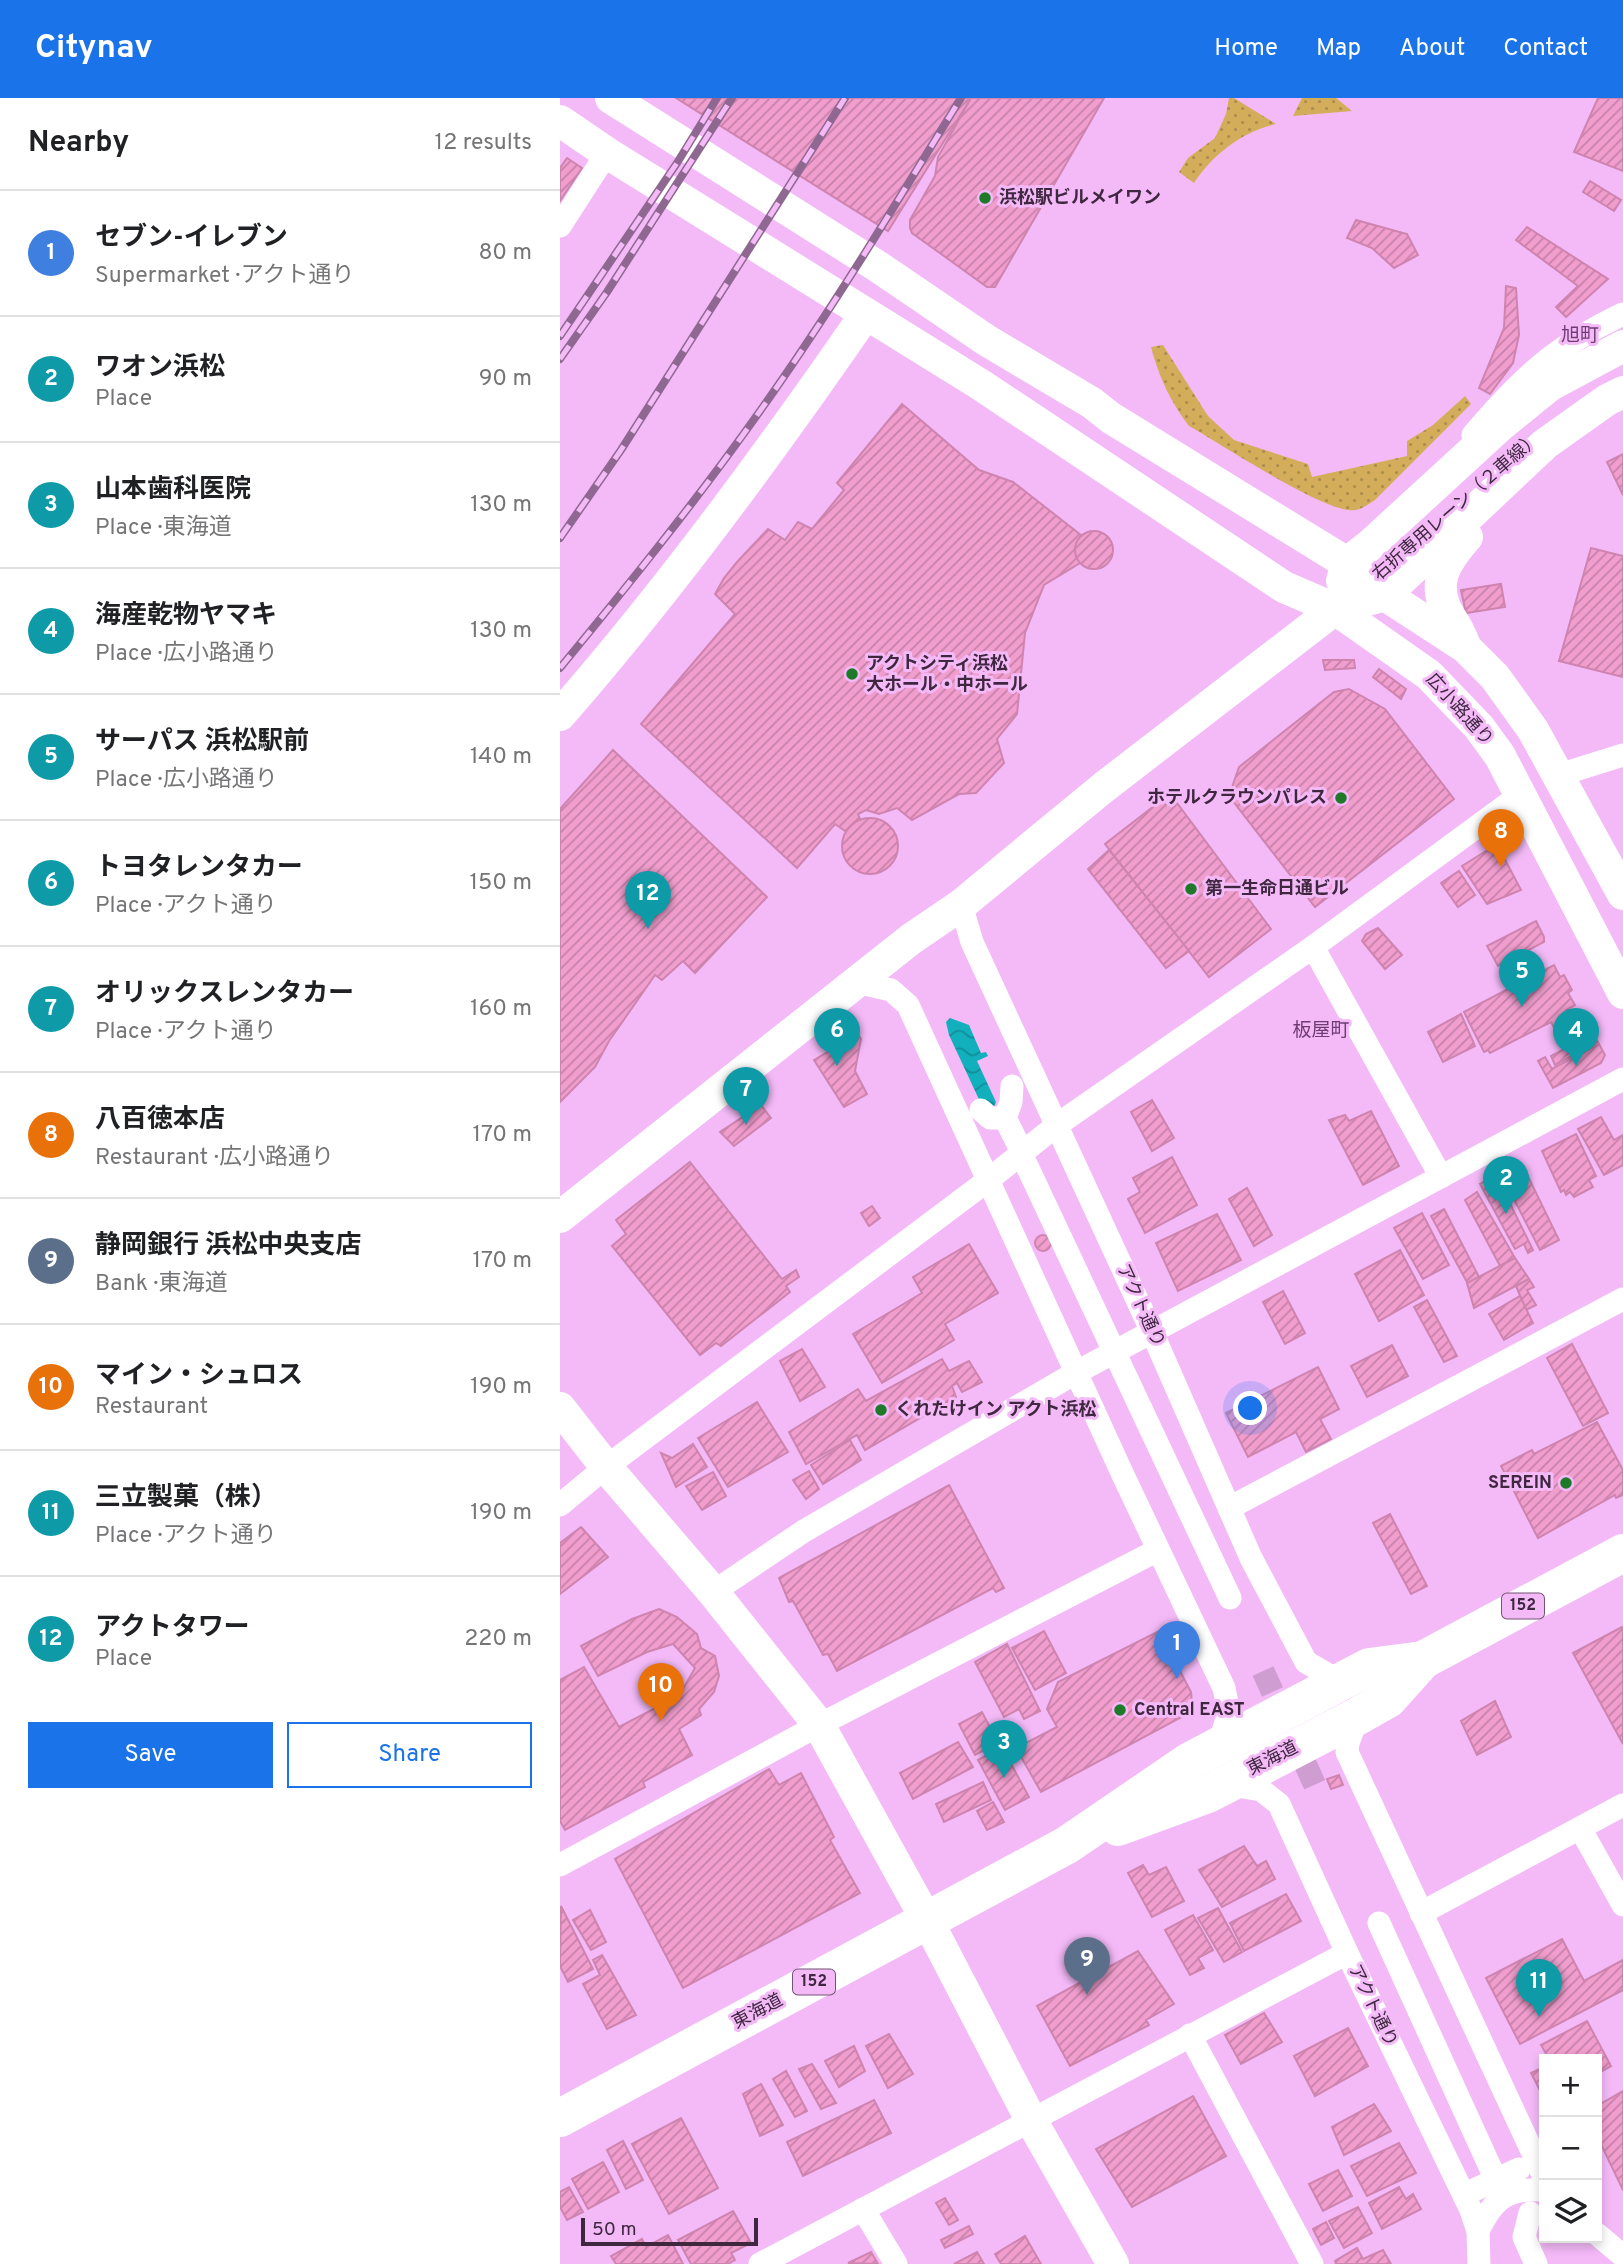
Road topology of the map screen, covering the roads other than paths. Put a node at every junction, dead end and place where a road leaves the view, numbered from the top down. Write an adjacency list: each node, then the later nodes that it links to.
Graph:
1 (611, 98): 11 (street)
2 (560, 121): 3 (street, 広小路通り)
3 (607, 153): 4 (street); 6 (street, 広小路通り)
4 (560, 226)
5 (1623, 314): 10 (street)
6 (865, 315): 13 (street, 広小路通り); 15 (street)
7 (1623, 346): 10 (street)
8 (1615, 396): 9 (street); 12 (street, 右折専用レーン（２車線）)
9 (1570, 428): 12 (street); 14 (street)
10 (1457, 465): 11 (street)
11 (1346, 563): 12 (street); 13 (street)
12 (1378, 589): 13 (street); 14 (street)
13 (1337, 602): 18 (street, 広小路通り); 20 (street)
14 (1465, 648): 17 (street)
15 (560, 715)
16 (1623, 755): 17 (street)
17 (1559, 775): 19 (street)
18 (1520, 795): 21 (street); 23 (street, 広小路通り)
19 (1623, 894)
20 (961, 905): 22 (street); 28 (street, アクト通り)
21 (1312, 947): 28 (street); 29 (street)
22 (856, 982): 30 (street); 31 (street)
23 (1623, 993)
24 (1623, 1079): 29 (street)
25 (1012, 1086): 27 (street)
26 (981, 1110): 27 (street)
27 (1005, 1118): 34 (street)
28 (1057, 1125): 30 (street); 33 (street, アクト通り)
29 (1441, 1177): 33 (street)
30 (987, 1181): 35 (street); 37 (street)
31 (560, 1217)
32 (1623, 1299): 39 (street)
33 (1152, 1332): 34 (street); 39 (street, アクト通り)
34 (1115, 1352): 35 (street); 43 (street)
35 (1077, 1372): 40 (street); 42 (street)
36 (560, 1408): 37 (street)
37 (606, 1467): 38 (street); 42 (street)
38 (560, 1505)
39 (1229, 1508): 45 (street, アクト通り)
40 (1158, 1550): 47 (street); 48 (street)
41 (1623, 1553): 44 (highway, 東海道 / 152)
42 (713, 1592): 47 (street)
43 (1230, 1598)
44 (1423, 1660): 45 (highway, 東海道 / 152); 46 (highway, 東海道 / 152)
45 (1348, 1679): 48 (highway, 東海道 / 152)
46 (1358, 1716): 48 (highway, 東海道 / 152); 53 (street)
47 (819, 1725): 51 (street); 54 (street)
48 (1221, 1766): 54 (highway, 東海道 / 152); 56 (street, アクト通り)
49 (1623, 1805): 50 (street)
50 (1580, 1828): 52 (street); 53 (street)
51 (560, 1865)
52 (1623, 1905)
53 (1422, 1913): 60 (street)
54 (927, 1921): 58 (highway, 東海道 / 152); 59 (street)
55 (1379, 1923): 62 (street)
56 (1347, 1953): 57 (street); 67 (street, アクト通り)
57 (1190, 2035): 59 (street); 73 (street)
58 (560, 2118)
59 (1031, 2120): 65 (street); 72 (street)
60 (1539, 2166)
61 (1520, 2169): 62 (street)
62 (1496, 2180): 63 (street)
63 (1474, 2190)
64 (1539, 2190): 67 (street)
65 (863, 2209): 70 (street); 71 (street)
66 (1530, 2213): 75 (street)
67 (1478, 2231): 74 (street, アクト通り)
68 (1602, 2238): 69 (street)
69 (1623, 2256)
70 (760, 2264)
71 (896, 2264)
72 (1113, 2264)
73 (1312, 2264)
74 (1479, 2264)
75 (1536, 2264)

